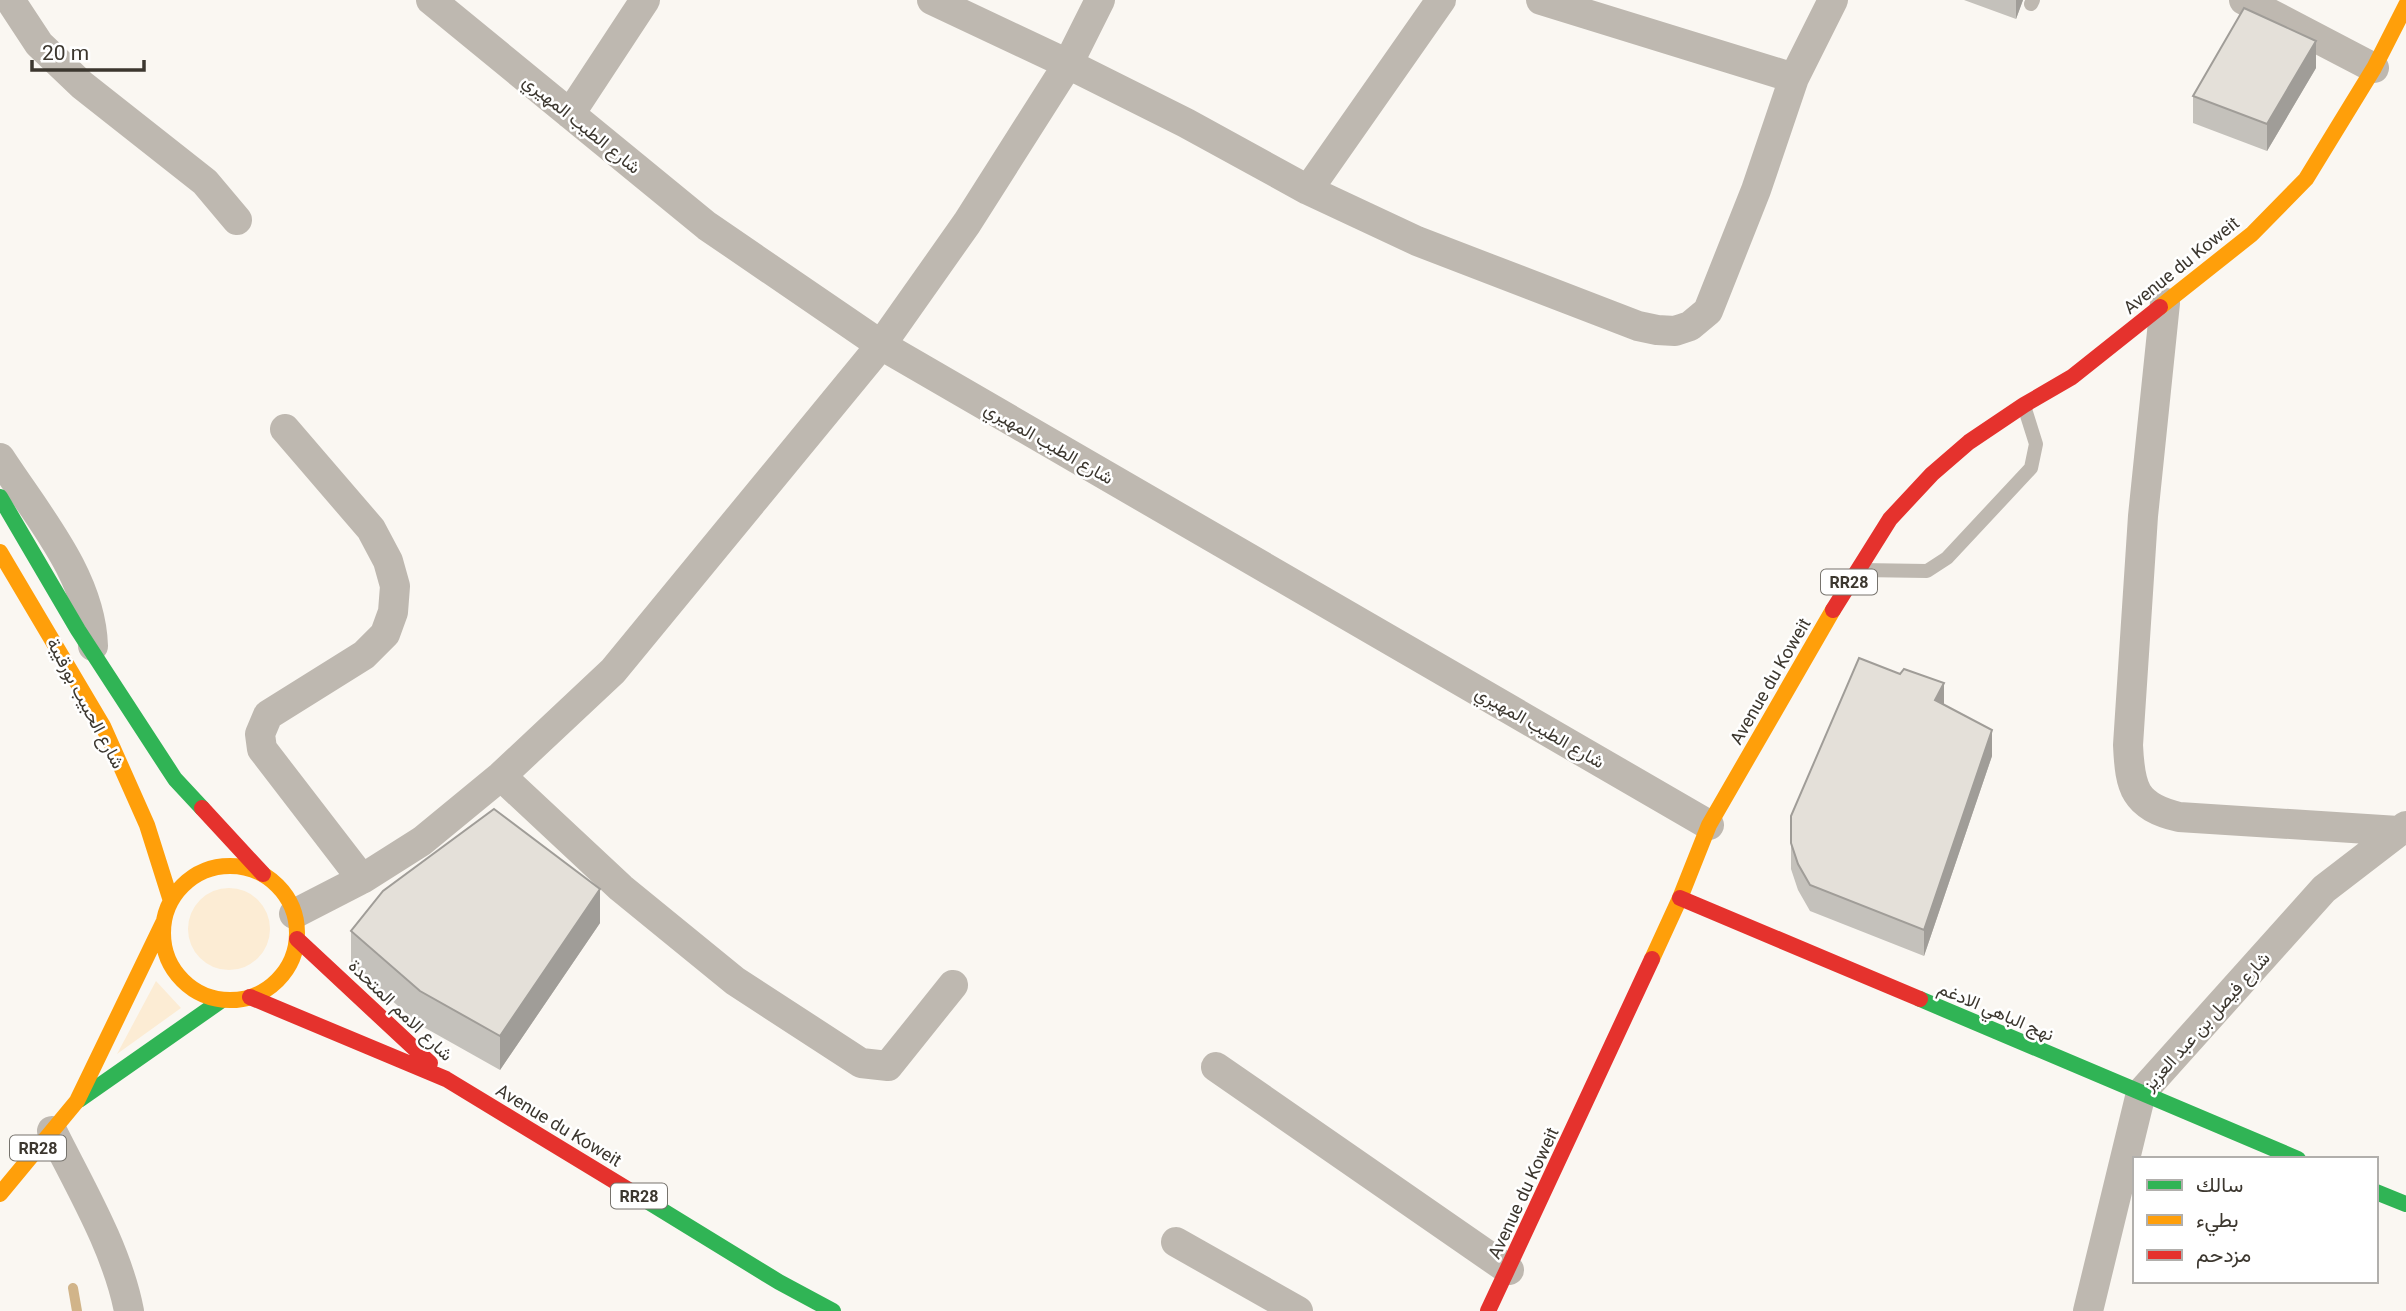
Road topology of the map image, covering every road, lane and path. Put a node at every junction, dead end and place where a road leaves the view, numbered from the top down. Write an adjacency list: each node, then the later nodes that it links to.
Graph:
1 (10, 0): 16 (street)
2 (430, 0): 14 (street, شارع الطيب المهيري)
3 (645, 0): 14 (street)
4 (932, 0): 11 (street)
5 (1100, 0): 11 (street)
6 (1441, 0): 15 (street)
7 (1541, 0): 13 (street)
8 (1833, 0): 13 (street)
9 (2244, 0): 12 (street)
10 (2406, 5): 12 (main road, Avenue du Koweit / RR28)
11 (1068, 64): 15 (street); 18 (street)
12 (2374, 68): 17 (main road, Avenue du Koweit / RR28)
13 (1794, 78): 15 (street)
14 (570, 114): 18 (street, شارع الطيب المهيري)
15 (1308, 190)
16 (237, 220)
17 (2165, 303): 19 (main road, Avenue du Koweit / RR28); 28 (street)
18 (881, 345): 26 (street); 27 (street, شارع الطيب المهيري)
19 (2024, 405): 24 (main road, Avenue du Koweit / RR28); 24 (lane)
20 (285, 429): 30 (street)
21 (0, 458): 25 (street, شارع الحبيب بورقيبة)
22 (0, 497): 25 (main road, شارع الحبيب بورقيبة)
23 (0, 552): 32 (main road, شارع الحبيب بورقيبة)
24 (1856, 570): 27 (main road, Avenue du Koweit / RR28)
25 (93, 654): 29 (main road, شارع الحبيب بورقيبة)
26 (500, 776): 30 (street); 35 (street)
27 (1709, 825): 31 (main road, Avenue du Koweit / RR28)
28 (2402, 829): 40 (street, شارع فيصل بن عبد العزيز)
29 (262, 874): 32 (main road, RR28); 34 (main road, RR28)
30 (362, 879): 34 (street)
31 (1680, 898): 40 (main road, نهج الباهي الادغم); 48 (main road, Avenue du Koweit / RR28)
32 (170, 901): 33 (main road, RR28)
33 (163, 923): 37 (main road, RR28); 41 (main road, RR28)
34 (296, 927): 36 (main road); 39 (main road, شارع الامم المتحدة / RR28)
35 (953, 985)
36 (250, 998): 37 (main road, RR28); 39 (main road, شارع الامم المتحدة / RR28)
37 (222, 1000): 41 (main road, RR28)
38 (1216, 1066): 48 (street)
39 (446, 1079): 50 (main road, Avenue du Koweit / RR28)
40 (2141, 1093): 43 (main road, نهج الباهي الادغم); 53 (street, شارع فيصل بن عبد العزيز)
41 (77, 1101): 42 (main road, RR28)
42 (52, 1131): 45 (main road, RR28); 49 (street)
43 (2293, 1157)
44 (2378, 1193): 46 (main road)
45 (0, 1194)
46 (2406, 1204)
47 (1176, 1242): 51 (street)
48 (1509, 1270): 52 (main road, Avenue du Koweit / RR28)
49 (129, 1311)
50 (833, 1311)
51 (1298, 1311)
52 (1488, 1311)
53 (2088, 1311)

